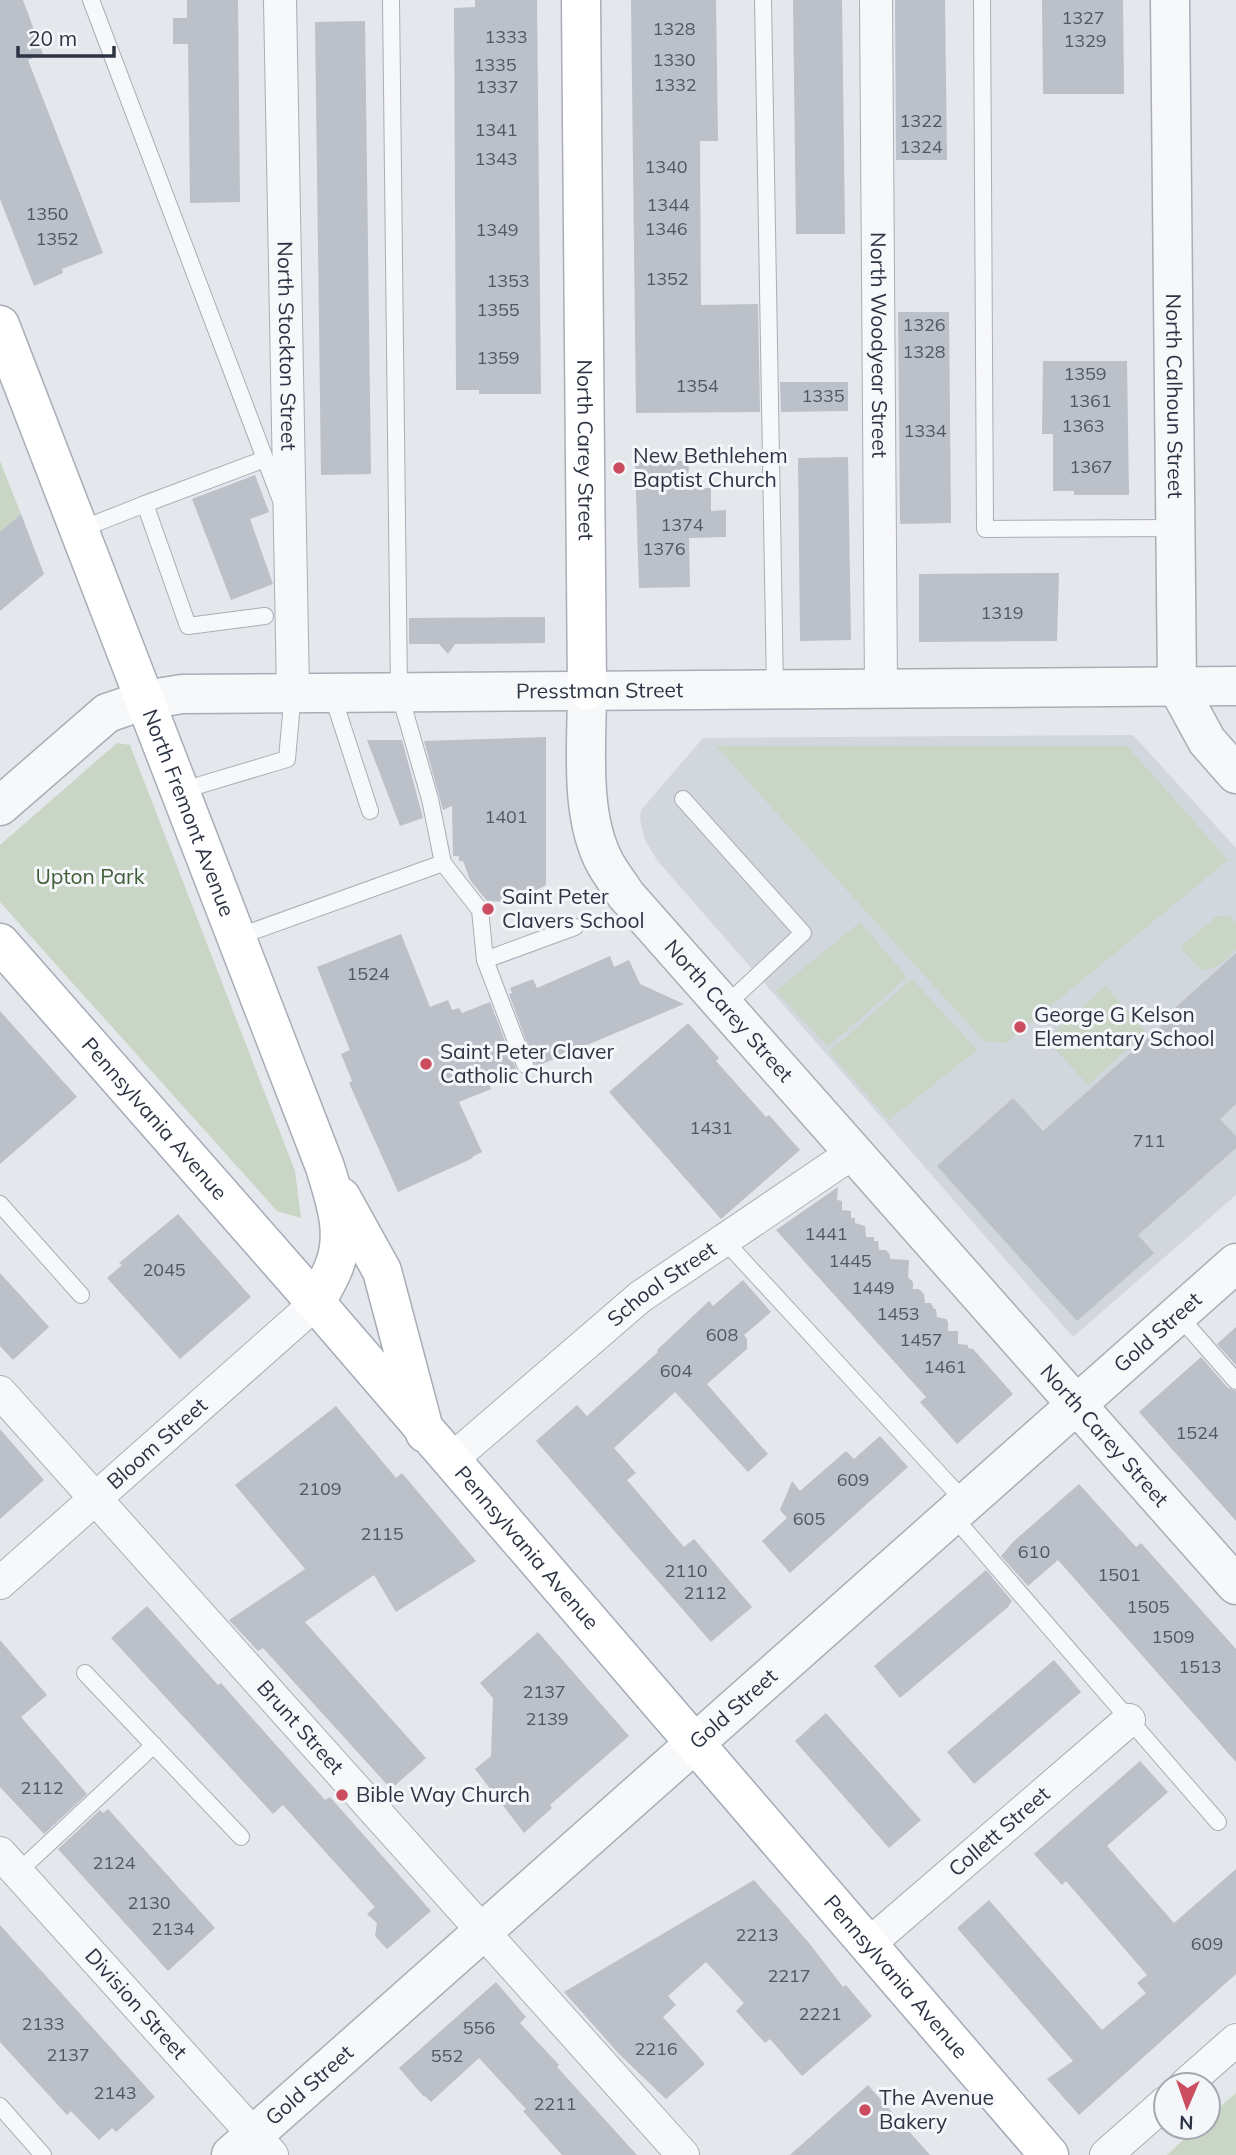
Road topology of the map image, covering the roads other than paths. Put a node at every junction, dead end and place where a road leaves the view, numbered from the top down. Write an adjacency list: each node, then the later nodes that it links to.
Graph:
1 (91, 0): 10 (lane)
2 (280, 0): 12 (street, North Stockton Street)
3 (391, 0): 23 (lane)
4 (581, 0): 20 (main road, North Carey Street)
5 (763, 0): 19 (lane)
6 (876, 0): 18 (street, North Woodyear Street)
7 (982, 0): 13 (lane)
8 (1170, 0): 13 (street, North Calhoun Street)
9 (0, 325): 14 (main road, North Fremont Avenue)
10 (265, 459): 11 (lane); 12 (lane)
11 (145, 504): 14 (lane); 15 (lane)
12 (289, 520): 21 (street, North Stockton Street)
13 (1176, 528): 16 (street, North Calhoun Street)
14 (79, 530): 24 (main road, North Fremont Avenue)
15 (265, 616)
16 (1177, 686): 17 (street, Presstman Street); 18 (street, Presstman Street); 25 (street, North Calhoun Street)
17 (1236, 686)
18 (881, 688): 19 (street, Presstman Street)
19 (775, 689): 20 (street, Presstman Street)
20 (587, 690): 23 (street, Presstman Street); 35 (street, North Carey Street)
21 (293, 692): 22 (street, Presstman Street); 24 (street, Presstman Street); 26 (lane)
22 (332, 692): 23 (street, Presstman Street); 29 (lane)
23 (399, 692): 30 (lane)
24 (145, 700): 26 (main road, North Fremont Avenue); 28 (street, Presstman Street)
25 (1236, 774)
26 (180, 791): 32 (main road, North Fremont Avenue)
27 (683, 799): 35 (lane)
28 (0, 806)
29 (370, 811)
30 (443, 863): 32 (lane); 34 (lane)
31 (575, 927): 34 (lane)
32 (237, 937): 38 (main road, North Fremont Avenue)
33 (0, 943): 43 (main road, Pennsylvania Avenue)
34 (485, 960): 36 (lane)
35 (725, 1006): 37 (street, North Carey Street)
36 (525, 1065)
37 (854, 1152): 40 (street, School Street); 47 (street, North Carey Street)
38 (325, 1167): 43 (main road, North Fremont Avenue); 48 (main road)
39 (0, 1204): 42 (lane)
40 (724, 1240): 48 (street, School Street); 50 (lane)
41 (1236, 1263): 44 (street, Gold Street)
42 (81, 1295)
43 (316, 1303): 48 (main road, Pennsylvania Avenue); 49 (street, Bloom Street)
44 (1178, 1315): 45 (lane); 47 (street, Gold Street)
45 (1236, 1381)
46 (0, 1392): 49 (street, Brunt Street)
47 (1076, 1405): 50 (street, Gold Street); 52 (street, North Carey Street)
48 (438, 1446): 55 (main road, Pennsylvania Avenue)
49 (95, 1499): 51 (street, Bloom Street); 60 (street, Brunt Street)
50 (959, 1509): 54 (lane); 55 (street, Gold Street)
51 (0, 1583)
52 (1236, 1585)
53 (85, 1673): 56 (lane)
54 (1129, 1720): 57 (lane); 61 (street, Collett Street)
55 (695, 1744): 60 (street, Gold Street); 61 (main road, Pennsylvania Avenue)
56 (154, 1745): 58 (lane); 59 (lane)
57 (1217, 1822)
58 (241, 1837)
59 (9, 1863): 66 (street, Division Street)
60 (483, 1932): 66 (street, Gold Street); 68 (street, Brunt Street)
61 (869, 1944): 69 (main road, Pennsylvania Avenue)
62 (1236, 2039): 63 (street)
63 (1201, 2071)
64 (0, 2106): 67 (lane)
65 (1152, 2114): 70 (street)
66 (252, 2148)
67 (43, 2155)
68 (683, 2155)
69 (1049, 2155)
70 (1106, 2155)

